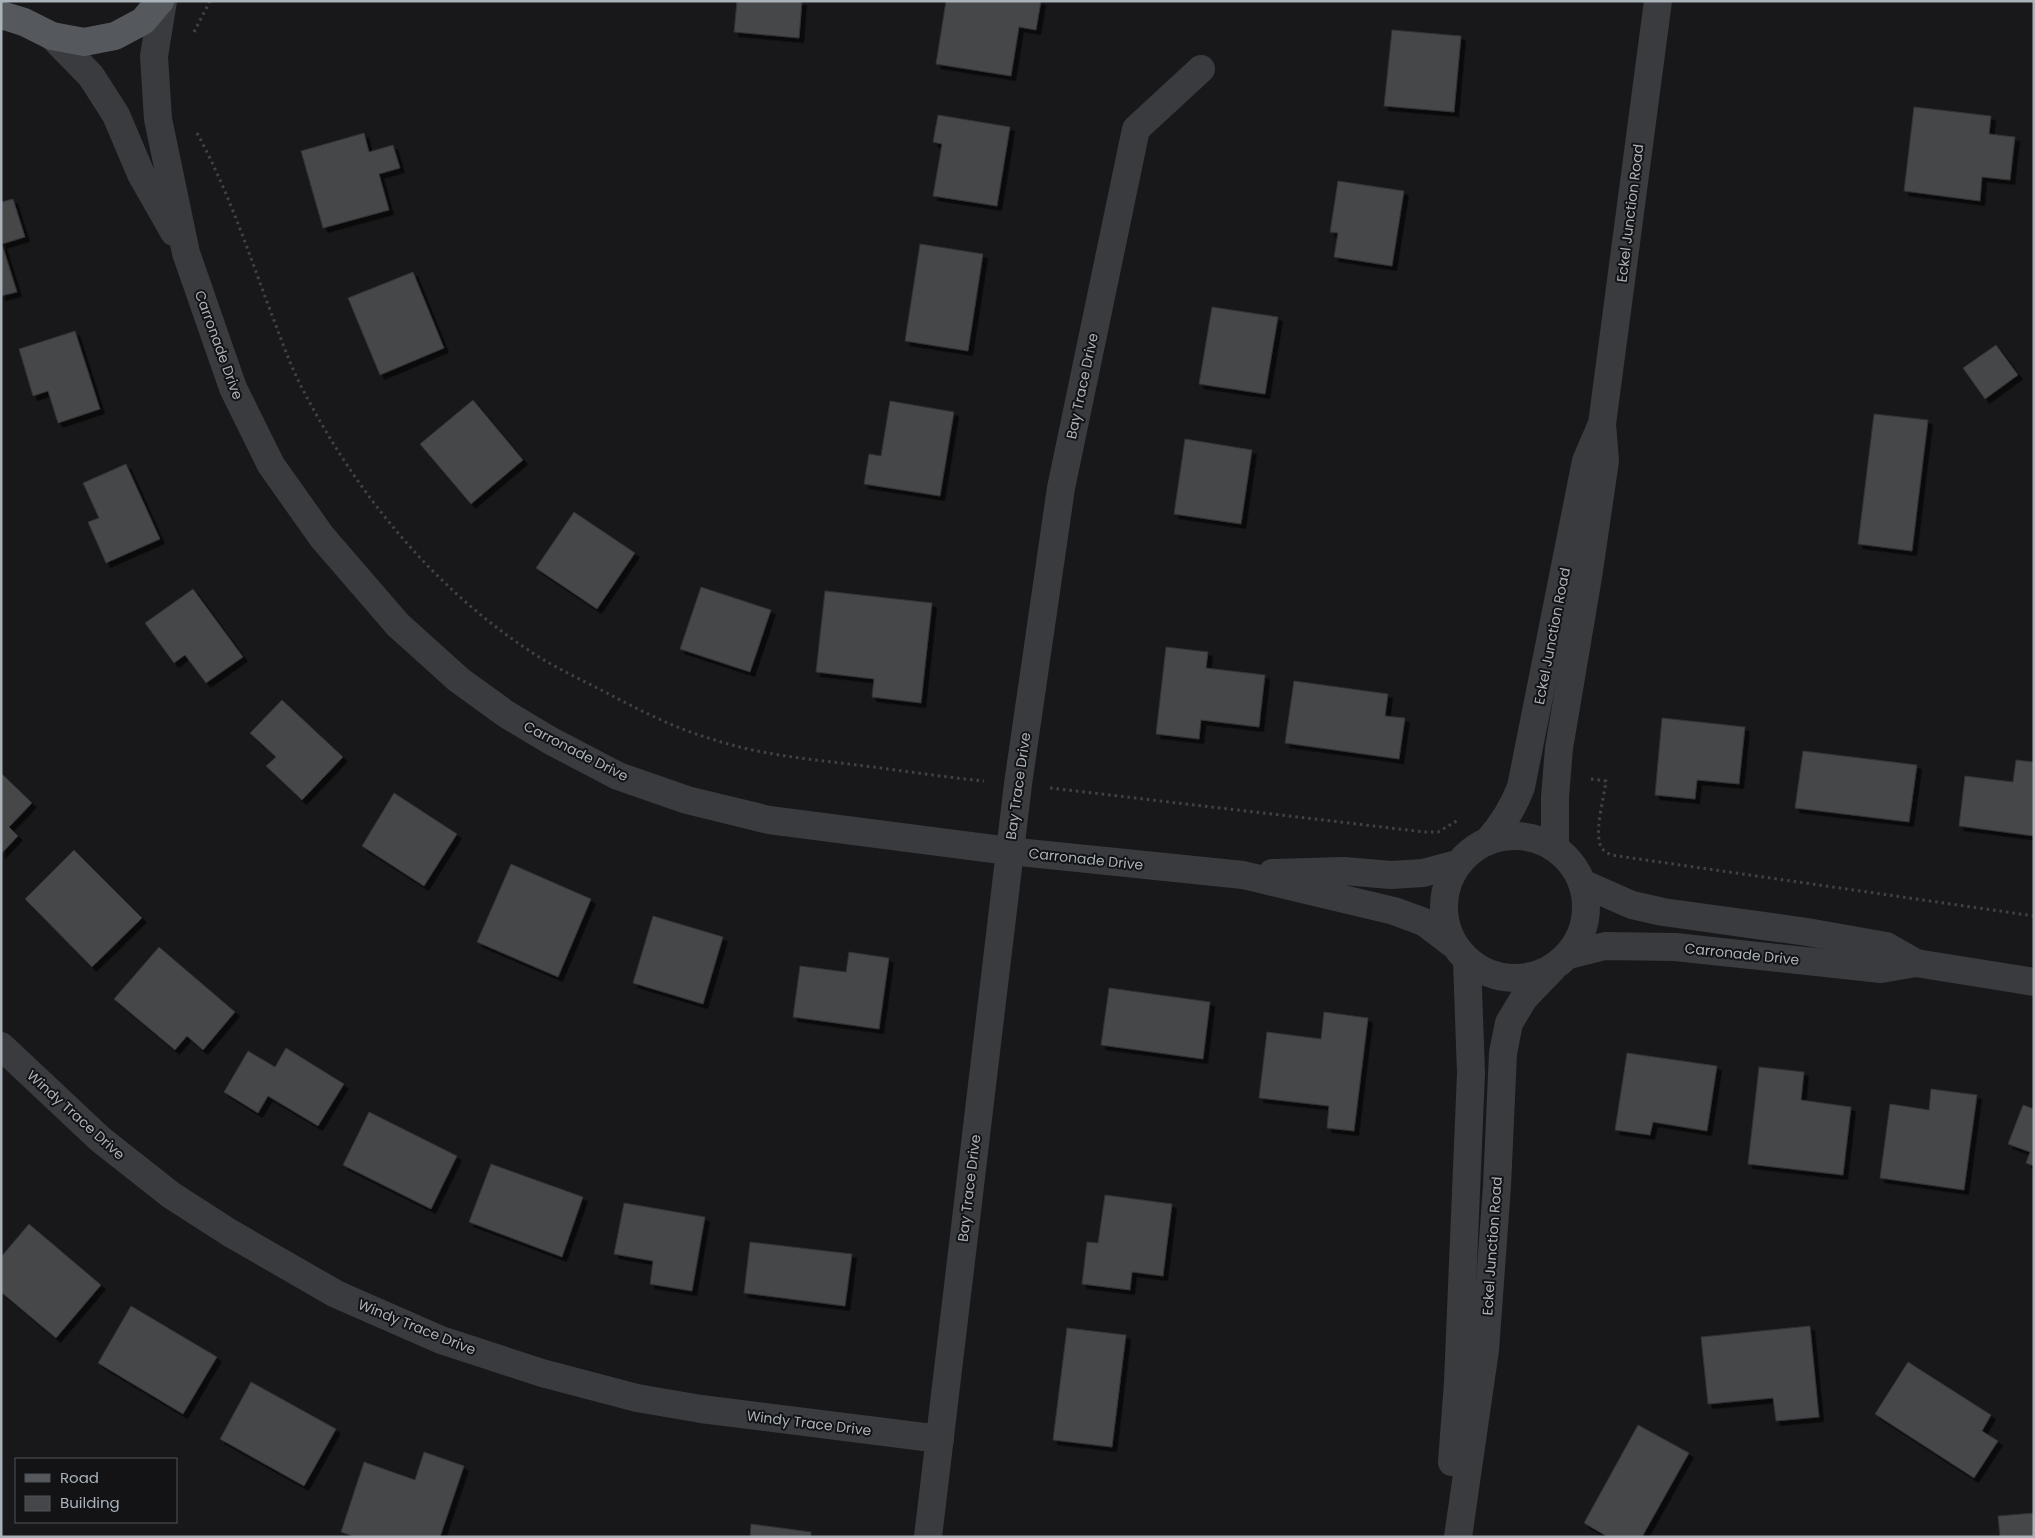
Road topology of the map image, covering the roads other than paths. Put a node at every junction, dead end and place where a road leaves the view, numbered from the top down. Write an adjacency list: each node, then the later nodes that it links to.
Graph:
1 (4, 1): 4 (main road)
2 (162, 1): 5 (main road); 7 (street, Carronade Drive)
3 (1658, 1): 8 (street, Eckel Junction Road)
4 (13, 18): 5 (main road)
5 (52, 36): 7 (street, Carronade Drive)
6 (1201, 69): 11 (street, Bay Trace Drive)
7 (186, 253): 11 (street, Carronade Drive)
8 (1602, 424): 9 (street, Eckel Junction Road); 10 (street, Eckel Junction Road)
9 (1488, 841): 10 (street, Eckel Junction Road); 12 (street, Eckel Junction Road)
10 (1554, 848): 14 (street, Eckel Junction Road)
11 (1010, 851): 13 (street, Carronade Drive); 20 (street, Bay Trace Drive)
12 (1457, 864): 13 (street, Carronade Drive); 15 (street, Eckel Junction Road)
13 (1243, 875): 15 (street, Carronade Drive)
14 (1582, 883): 16 (street, Eckel Junction Road); 17 (street, Carronade Drive)
15 (1460, 953): 16 (street); 22 (street, Eckel Junction Road)
16 (1560, 962): 17 (street, Carronade Drive); 23 (street, Eckel Junction Road)
17 (1916, 963): 18 (street, Carronade Drive)
18 (2034, 982)
19 (1, 1046): 20 (street, Windy Trace Drive)
20 (940, 1439): 21 (street, Bay Trace Drive)
21 (928, 1537)
22 (1448, 1537)
23 (1458, 1537)

